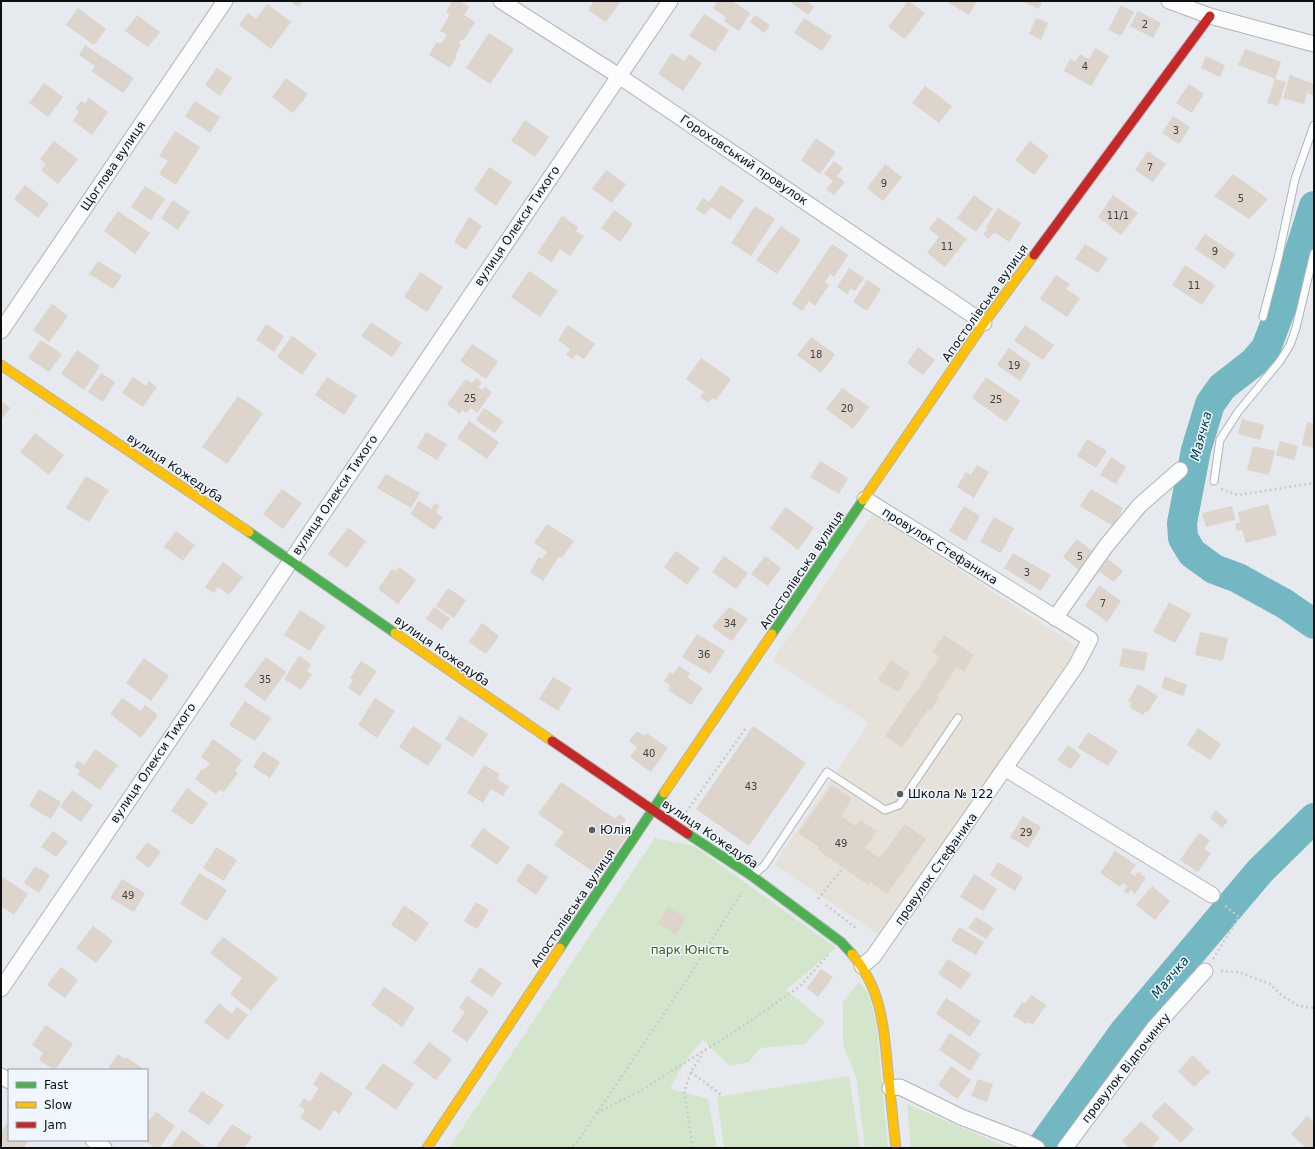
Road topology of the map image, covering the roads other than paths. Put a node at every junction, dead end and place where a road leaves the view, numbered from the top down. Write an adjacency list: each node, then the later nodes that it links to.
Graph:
1 (225, 1): 12 (street, Щоглова вулиця)
2 (500, 1): 7 (street, Гороховський провулок)
3 (670, 1): 7 (street, вулиця Олекси Тихого)
4 (1169, 1): 5 (street)
5 (1210, 16): 6 (street); 11 (street, Апостолівська вулиця)
6 (1314, 44)
7 (619, 76): 11 (street, Гороховський провулок); 17 (street, вулиця Олекси Тихого)
8 (1314, 125): 10 (lane)
9 (1314, 253): 15 (lane)
10 (1263, 316)
11 (984, 323): 16 (street, Апостолівська вулиця)
12 (1, 331)
13 (1, 365): 17 (street, вулиця Кожедуба)
14 (1180, 470): 18 (street)
15 (1214, 481)
16 (865, 499): 18 (street, провулок Стефаника); 21 (street, Апостолівська вулиця)
17 (290, 560): 21 (street, вулиця Кожедуба); 26 (street, вулиця Олекси Тихого)
18 (1055, 618): 20 (street, провулок Стефаника)
19 (958, 718): 22 (lane)
20 (1006, 769): 23 (street); 24 (street, провулок Стефаника)
21 (652, 810): 22 (street, вулиця Кожедуба); 31 (street, Апостолівська вулиця)
22 (752, 876): 24 (street, вулиця Кожедуба)
23 (1212, 895)
24 (862, 966): 27 (street, вулиця Кожедуба)
25 (1205, 971): 33 (street, провулок Відпочинку)
26 (1, 989)
27 (890, 1088): 29 (street); 32 (street, вулиця Кожедуба)
28 (94, 1141): 30 (street)
29 (1032, 1145)
30 (104, 1148)
31 (427, 1148)
32 (896, 1148)
33 (1065, 1148)

